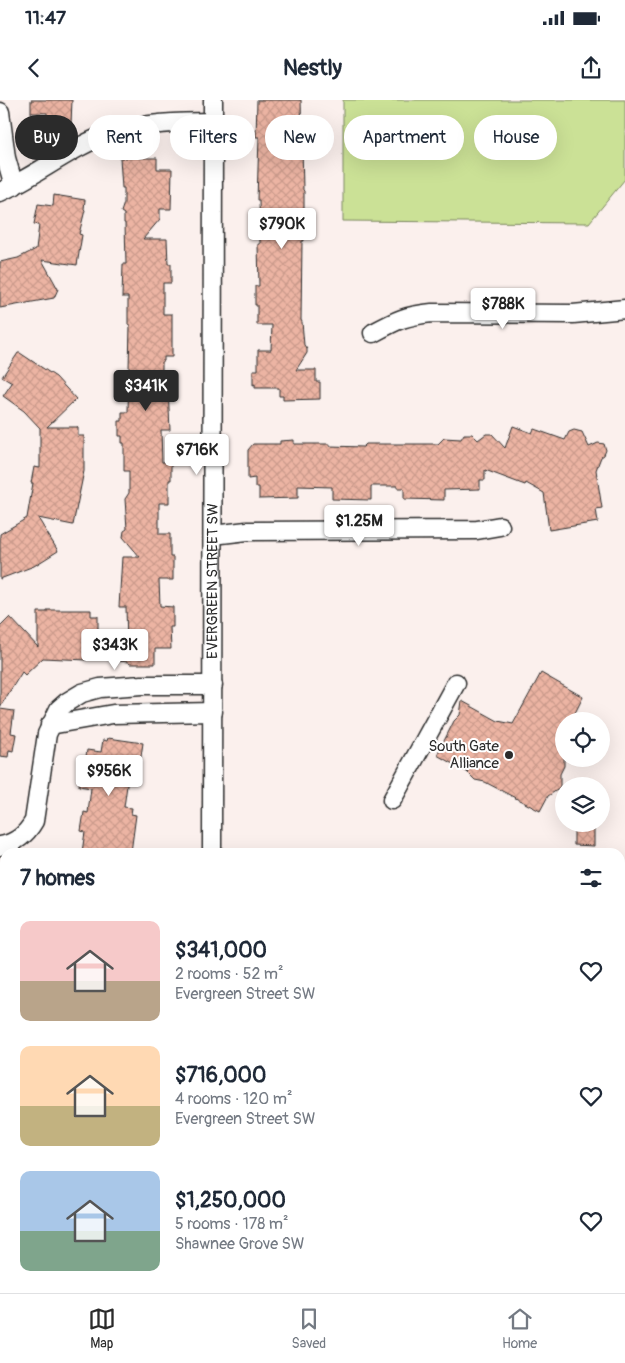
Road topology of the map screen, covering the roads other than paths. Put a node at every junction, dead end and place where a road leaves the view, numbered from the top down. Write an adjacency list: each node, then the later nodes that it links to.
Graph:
1 (213, 100): 3 (street, EVERGREEN STREET SW)
2 (0, 112): 6 (street)
3 (214, 115)
4 (170, 122): 6 (street)
5 (214, 160): 10 (street, EVERGREEN STREET SW)
6 (7, 189)
7 (625, 309): 8 (street)
8 (373, 334)
9 (500, 526): 10 (street)
10 (213, 535): 12 (street, EVERGREEN STREET SW)
11 (456, 683): 15 (street)
12 (213, 685): 13 (street, EVERGREEN STREET SW); 14 (street)
13 (213, 712): 14 (street); 17 (street, EVERGREEN STREET SW)
14 (50, 725): 16 (street)
15 (392, 800)
16 (0, 846)
17 (212, 848)

